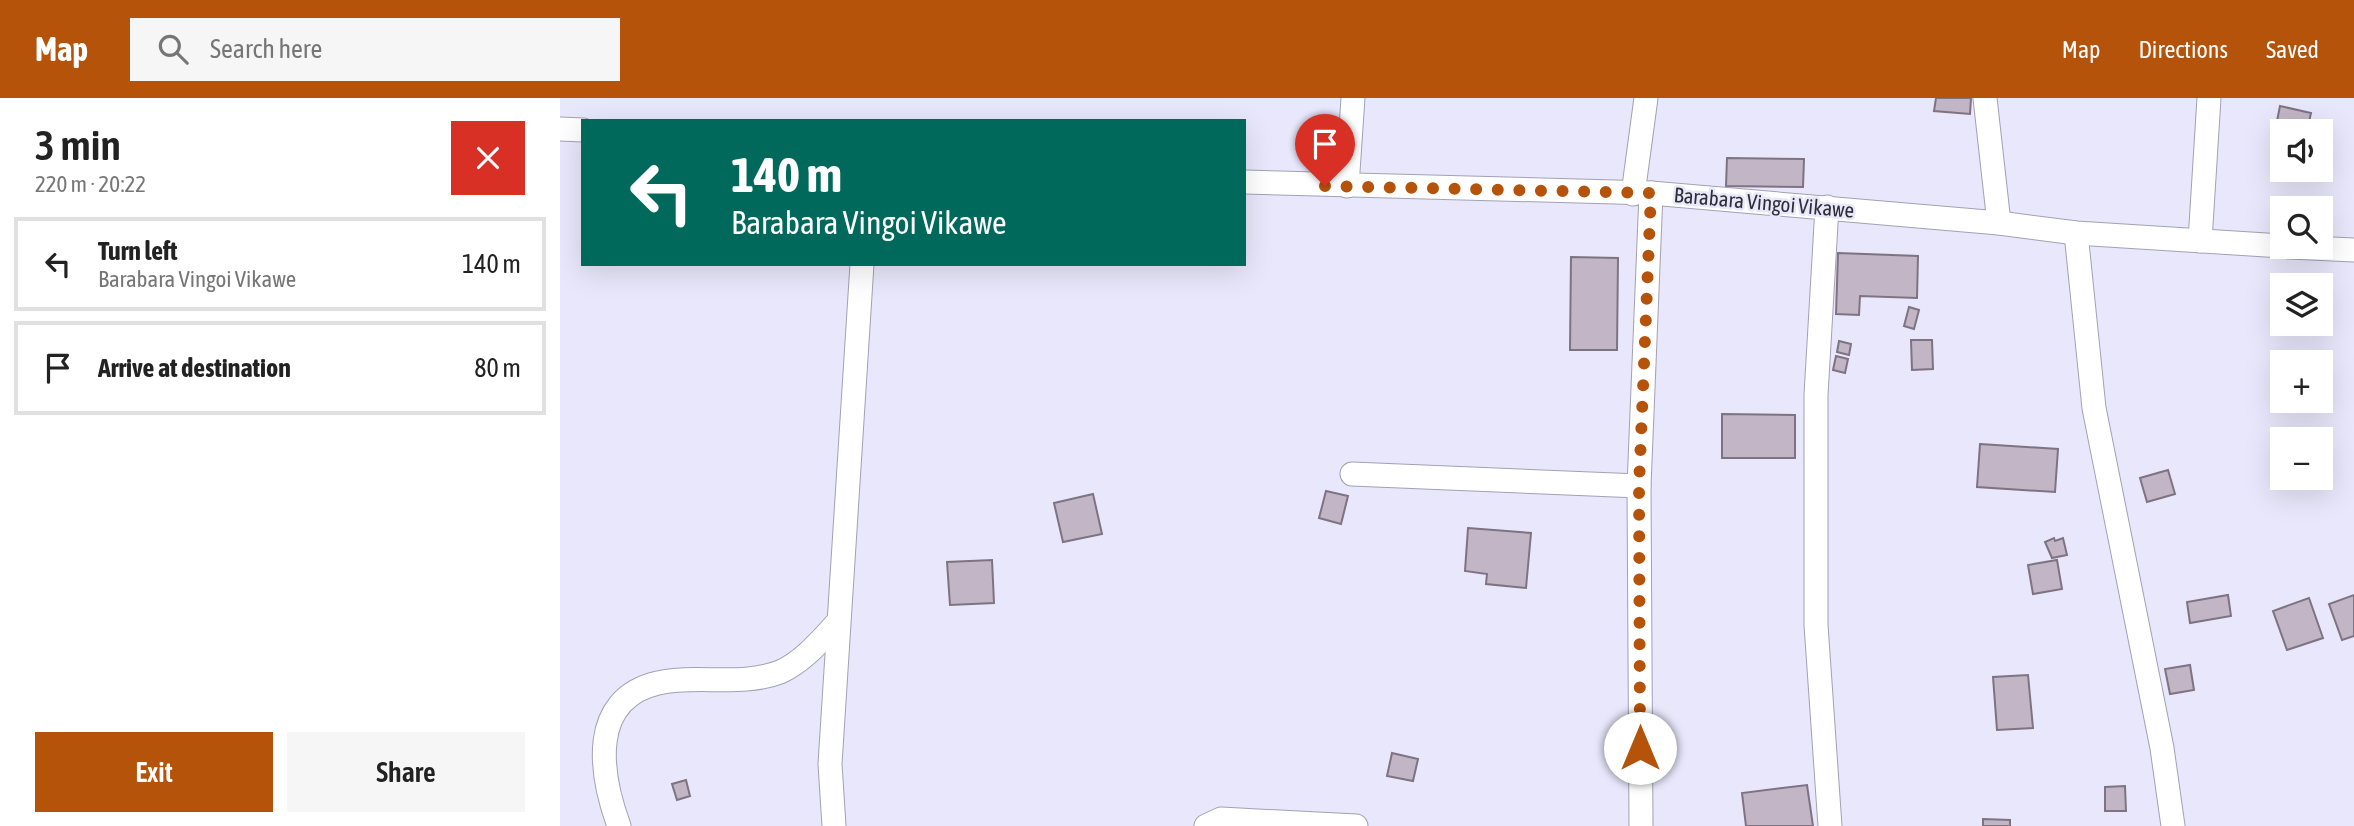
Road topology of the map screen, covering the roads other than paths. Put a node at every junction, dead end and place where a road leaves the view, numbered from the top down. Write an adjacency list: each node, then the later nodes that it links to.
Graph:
1 (1353, 98): 8 (street)
2 (1646, 98): 9 (street)
3 (1985, 98): 11 (street)
4 (2208, 98): 13 (street)
5 (560, 129): 6 (street)
6 (581, 130)
7 (1246, 182): 8 (street, Barabara Vingoi Vikawe)
8 (1347, 186): 9 (street, Barabara Vingoi Vikawe)
9 (1642, 194): 10 (street, Barabara Vingoi Vikawe); 19 (street)
10 (1827, 207): 11 (street, Barabara Vingoi Vikawe); 26 (street)
11 (1999, 223): 12 (street, Barabara Vingoi Vikawe)
12 (2076, 233): 13 (street, Barabara Vingoi Vikawe); 27 (street)
13 (2200, 241): 14 (street, Barabara Vingoi Vikawe)
14 (2270, 245)
15 (2333, 249): 16 (street)
16 (2354, 250)
17 (862, 266): 20 (street)
18 (1352, 474): 19 (street)
19 (1639, 486): 25 (street)
20 (837, 623): 21 (street); 22 (street)
21 (619, 826)
22 (834, 826)
23 (1206, 826): 24 (street)
24 (1356, 826)
25 (1641, 826)
26 (1830, 826)
27 (2173, 826)

